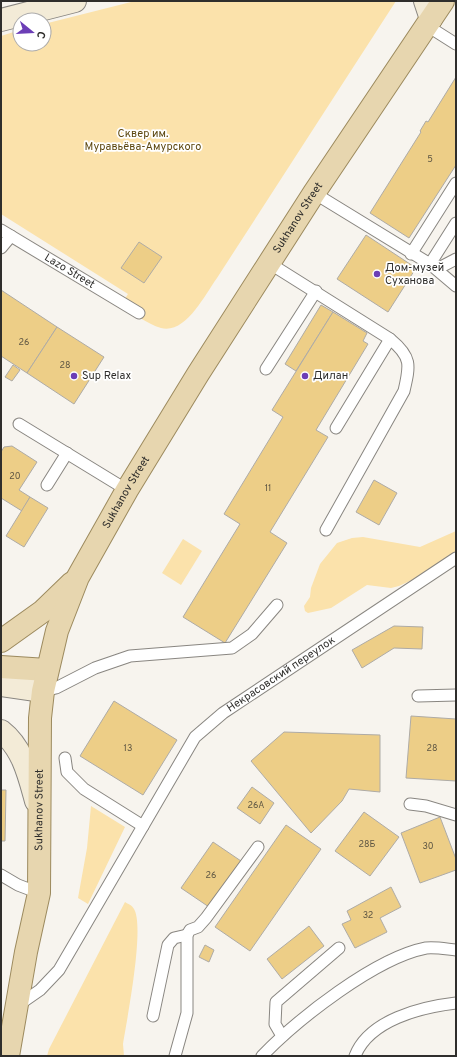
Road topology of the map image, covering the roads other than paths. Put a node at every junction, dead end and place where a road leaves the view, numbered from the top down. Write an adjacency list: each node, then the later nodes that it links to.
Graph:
1 (75, 1): 3 (main road)
2 (431, 11): 4 (lane); 6 (main road, Sukhanov Street)
3 (1, 20)
4 (456, 44)
5 (456, 183): 10 (lane)
6 (314, 193): 10 (lane); 12 (main road, Sukhanov Street)
7 (456, 223): 13 (lane)
8 (6, 233): 9 (lane); 16 (lane, Lazo Street)
9 (1, 248)
10 (411, 254): 13 (lane)
11 (456, 259): 13 (lane)
12 (269, 262): 15 (lane); 23 (main road, Sukhanov Street)
13 (433, 267): 14 (lane)
14 (456, 286)
15 (316, 291): 17 (lane); 18 (lane)
16 (139, 312)
17 (390, 339): 20 (lane); 24 (lane)
18 (266, 369)
19 (19, 424): 21 (lane)
20 (336, 428)
21 (67, 453): 22 (lane); 23 (lane)
22 (47, 485)
23 (127, 490): 26 (main road, Sukhanov Street)
24 (326, 530)
25 (456, 558): 40 (lane, Некрасовский переулок)
26 (78, 577): 28 (main road); 30 (main road, Sukhanov Street)
27 (277, 605): 32 (lane)
28 (1, 641)
29 (1, 667): 30 (main road)
30 (47, 670): 32 (main road, Sukhanov Street)
31 (1, 685): 32 (main road)
32 (43, 691): 39 (main road, Sukhanov Street)
33 (456, 695): 34 (lane)
34 (418, 696)
35 (1, 731): 39 (main road)
36 (65, 758): 40 (lane)
37 (410, 804): 38 (lane)
38 (456, 815)
39 (41, 819): 43 (main road, Sukhanov Street)
40 (143, 826): 48 (lane, Некрасовский переулок)
41 (258, 847): 44 (lane)
42 (1, 875): 43 (lane)
43 (39, 893): 48 (main road, Sukhanov Street)
44 (187, 935): 49 (lane); 52 (lane)
45 (339, 948): 50 (lane)
46 (456, 950): 50 (lane)
47 (456, 1002): 54 (lane)
48 (16, 1006): 51 (main road, Sukhanov Street)
49 (153, 1016)
50 (282, 1036): 53 (lane)
51 (8, 1056)
52 (176, 1056)
53 (262, 1056)
54 (355, 1056)

